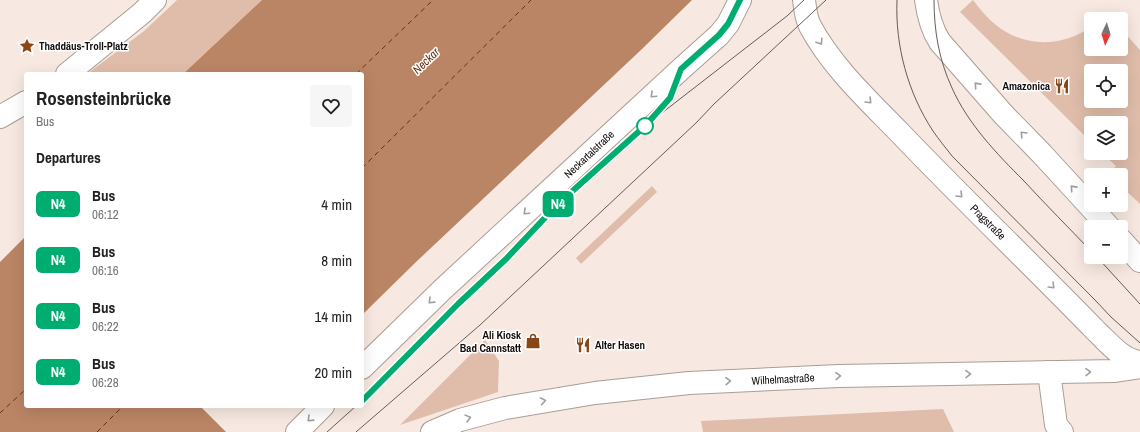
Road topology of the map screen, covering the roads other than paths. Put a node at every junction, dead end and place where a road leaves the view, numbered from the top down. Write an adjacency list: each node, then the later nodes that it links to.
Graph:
1 (155, 0): 5 (main road)
2 (740, 0): 12 (main road, Neckartalstraße, one-way to 12)
3 (804, 0): 11 (main road, Pragstraße, one-way to 11)
4 (926, 0): 8 (main road, one-way to 4)
5 (69, 72)
6 (24, 103): 7 (main road)
7 (0, 117)
8 (1103, 220)
9 (1128, 247): 10 (main road)
10 (1140, 260)
11 (1140, 362)
12 (364, 366)
13 (1140, 367): 14 (main road, Wilhelmastraße, one-way to 13)
14 (1049, 372): 17 (main road, Wilhelmastraße, one-way to 14); 18 (main road)
15 (321, 408): 16 (main road, one-way to 16)
16 (297, 432)
17 (432, 432)
18 (1062, 432)

